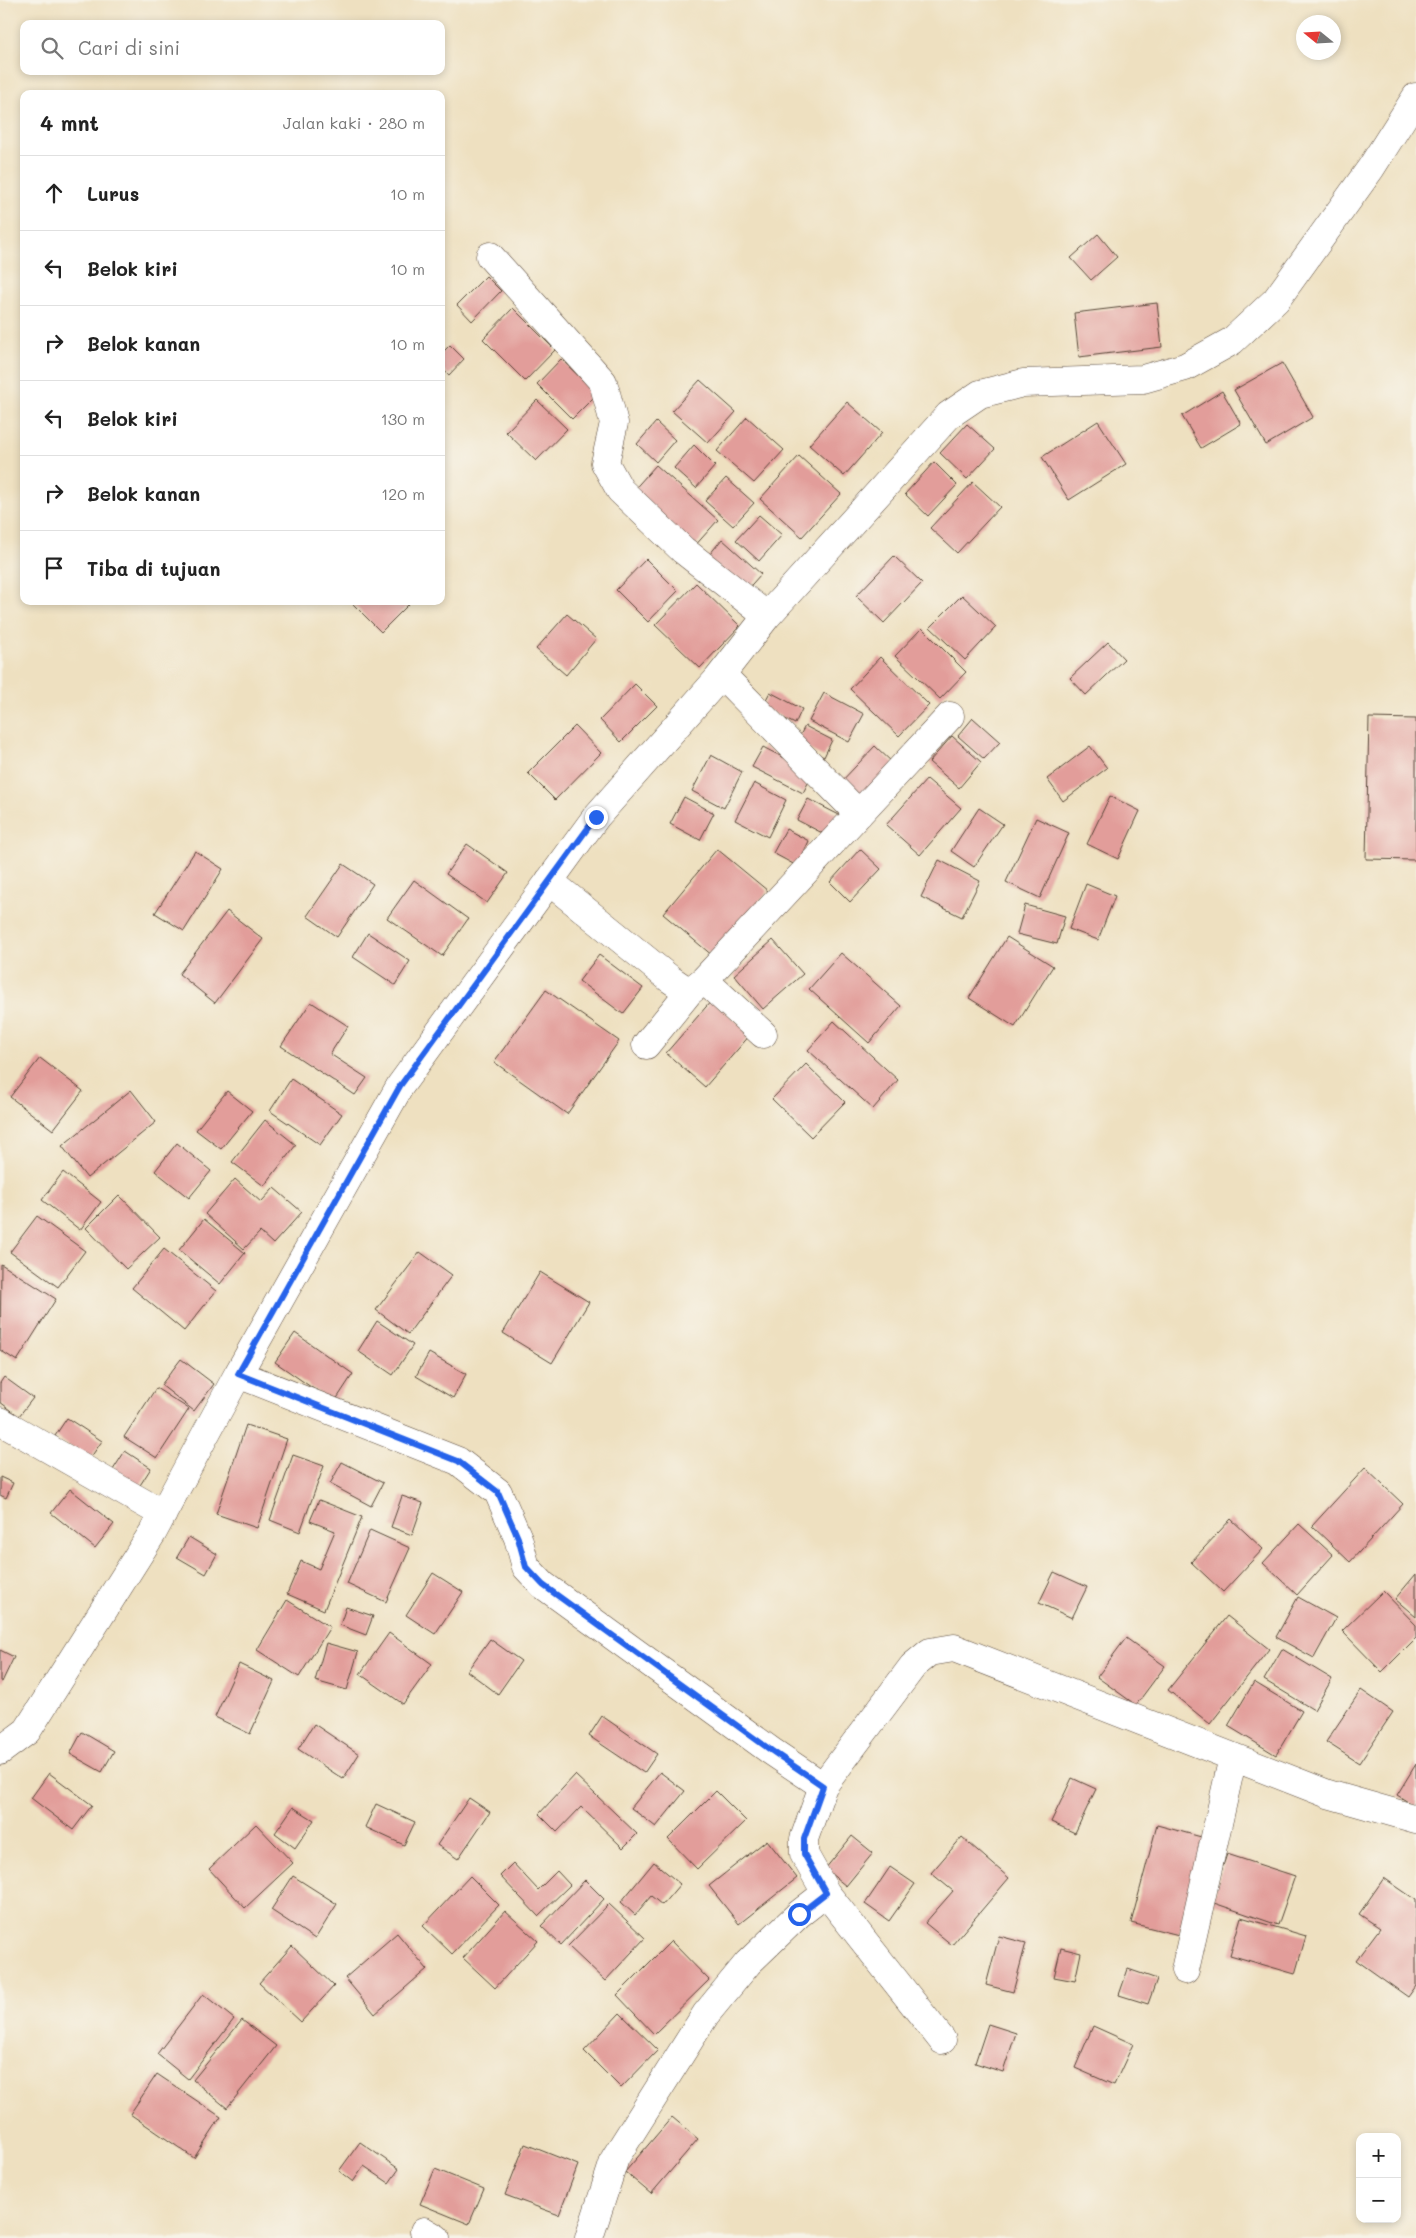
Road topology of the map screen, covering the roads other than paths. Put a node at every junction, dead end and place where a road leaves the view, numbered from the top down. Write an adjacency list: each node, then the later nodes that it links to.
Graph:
1 (1416, 97): 3 (street)
2 (490, 256): 3 (street)
3 (767, 616): 4 (street)
4 (722, 675): 6 (street); 7 (street)
5 (950, 716): 6 (street)
6 (858, 814): 8 (street)
7 (549, 881): 8 (street); 11 (street)
8 (697, 986): 9 (street); 10 (street)
9 (763, 1034)
10 (646, 1045)
11 (238, 1374): 13 (street); 16 (street)
12 (0, 1421): 13 (street)
13 (163, 1514): 14 (street)
14 (0, 1751)
15 (1233, 1757): 16 (street); 17 (street); 19 (street)
16 (823, 1786): 18 (street)
17 (1416, 1819)
18 (826, 1893): 20 (street); 21 (street)
19 (1185, 1970)
20 (942, 2040)
21 (589, 2238)

